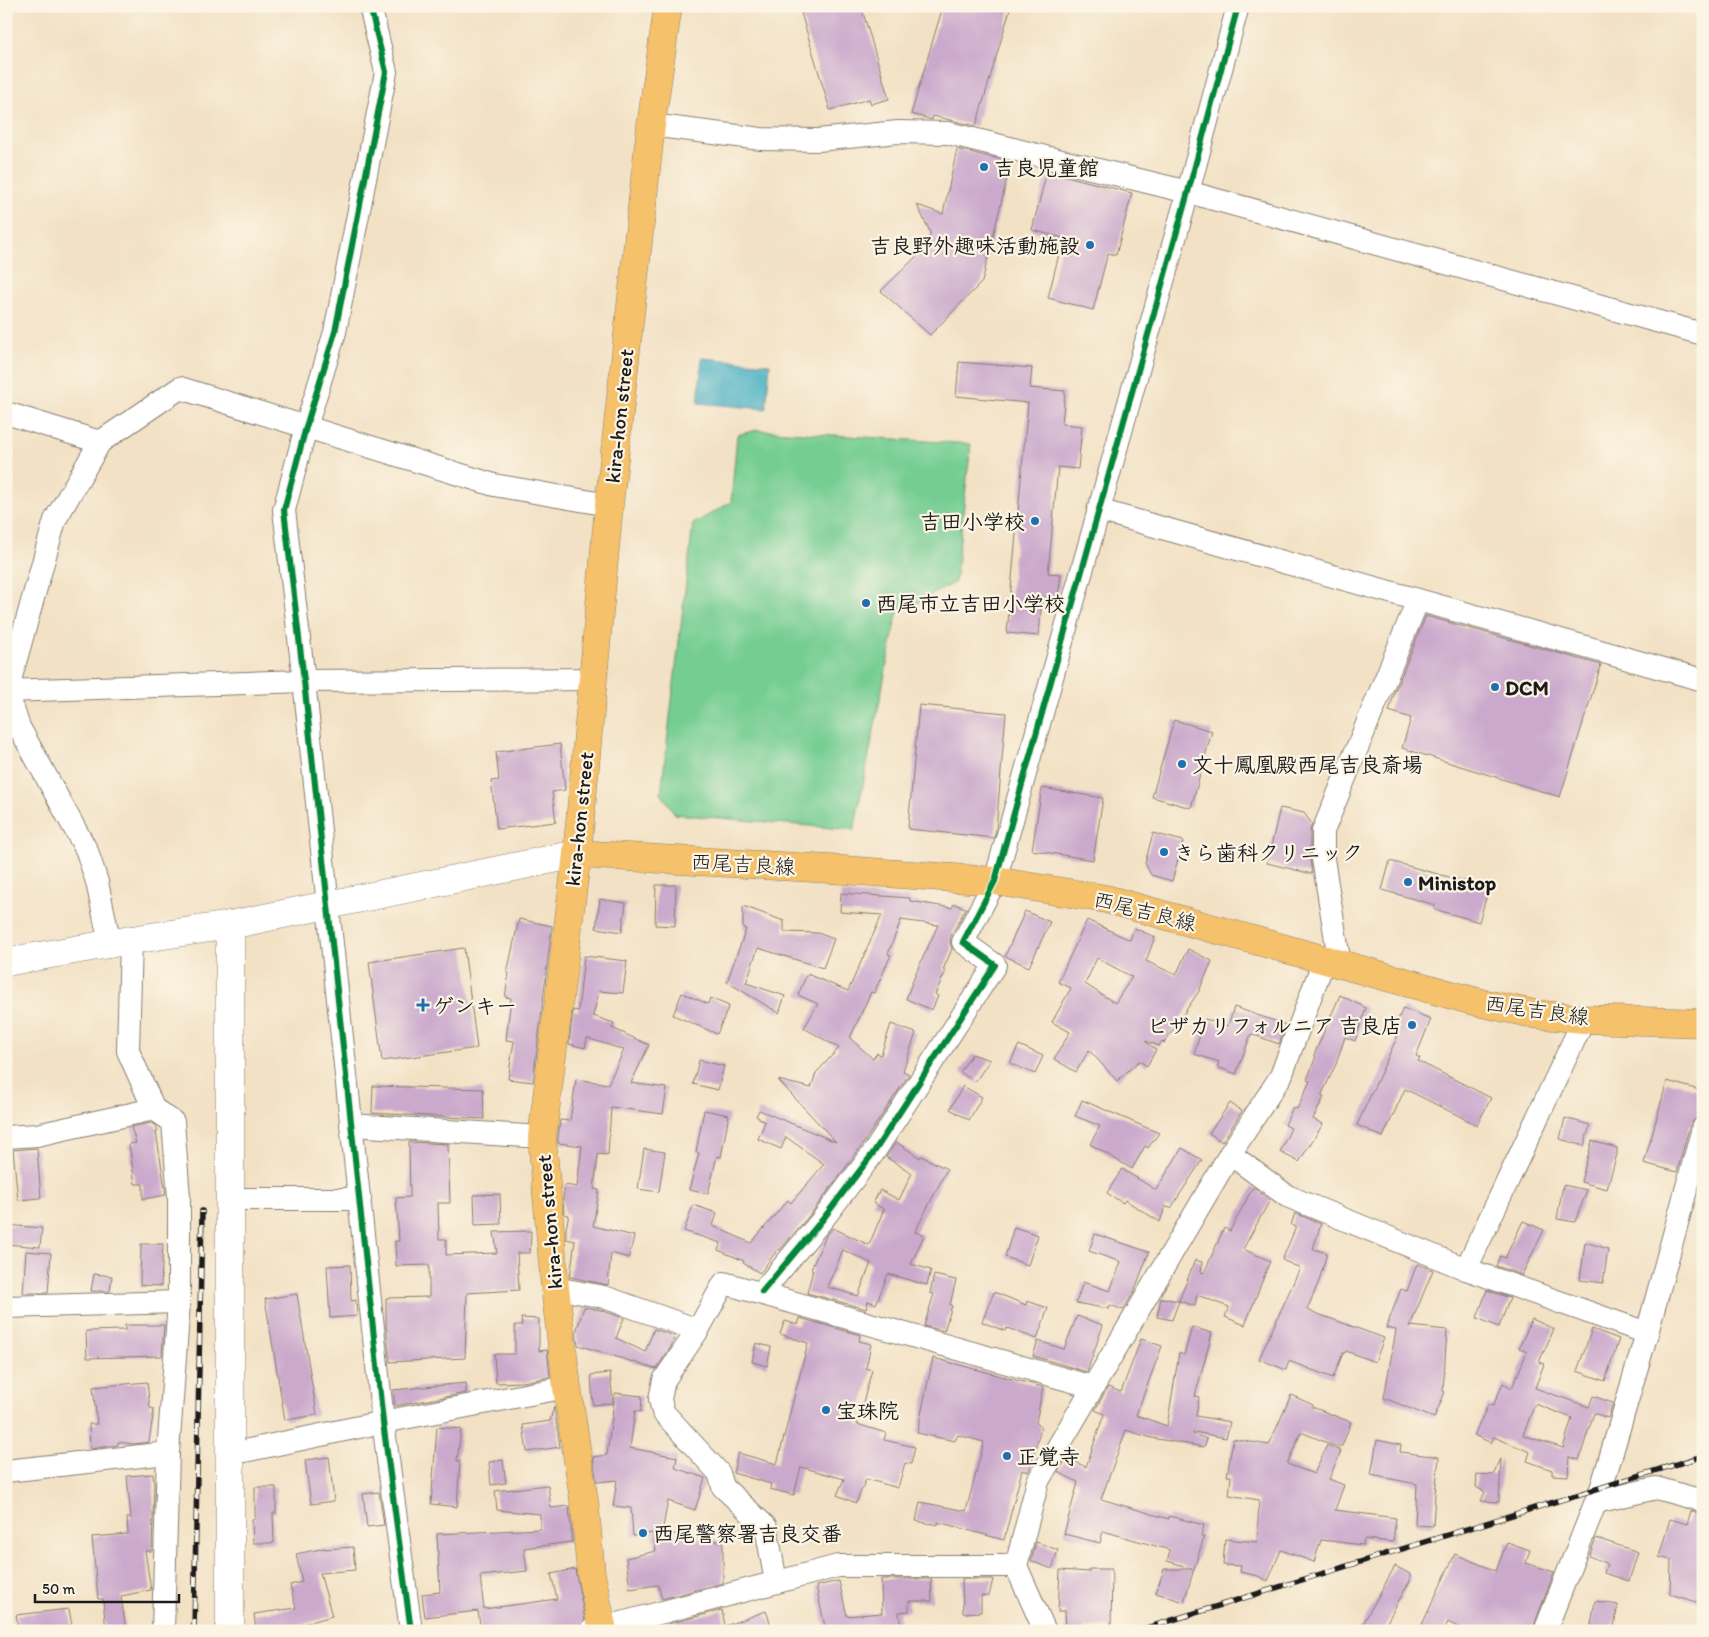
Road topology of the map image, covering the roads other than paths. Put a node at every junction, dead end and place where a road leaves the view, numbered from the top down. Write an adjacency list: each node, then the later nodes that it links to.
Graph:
1 (370, 6): 8 (street)
2 (668, 6): 4 (main road, kira-hon street)
3 (1238, 6): 5 (street)
4 (651, 125): 5 (street); 10 (main road, kira-hon street)
5 (1188, 192): 6 (street); 11 (street)
6 (1703, 334)
7 (6, 413): 9 (street)
8 (306, 427): 9 (street); 10 (street); 15 (street)
9 (100, 442): 16 (street)
10 (609, 505): 13 (main road, kira-hon street)
11 (1098, 510): 12 (street); 18 (street)
12 (1418, 600): 14 (street); 23 (street)
13 (593, 679): 15 (street); 17 (main road, kira-hon street)
14 (1703, 680)
15 (304, 681): 16 (street); 19 (street)
16 (7, 691): 21 (street)
17 (577, 854): 18 (main road, 西尾吉良線); 19 (street); 30 (main road, kira-hon street)
18 (995, 881): 23 (main road, 西尾吉良線); 36 (street)
19 (328, 906): 20 (street); 27 (street)
20 (230, 925): 21 (street); 32 (street)
21 (121, 942): 22 (street); 26 (street)
22 (6, 962)
23 (1332, 962): 24 (main road, 西尾吉良線); 31 (street)
24 (1584, 1019): 25 (main road, 西尾吉良線); 34 (street)
25 (1703, 1023)
26 (154, 1109): 29 (street); 37 (street)
27 (351, 1125): 30 (street); 33 (street)
28 (1703, 1128): 40 (street)
29 (6, 1137)
30 (542, 1137): 35 (main road, kira-hon street)
31 (1230, 1154): 34 (street); 42 (street)
32 (230, 1199): 33 (street); 45 (street)
33 (360, 1199): 43 (street)
34 (1466, 1270): 40 (street)
35 (555, 1288): 39 (street); 41 (main road, kira-hon street)
36 (762, 1292): 39 (street); 42 (street)
37 (178, 1302): 38 (street); 44 (street)
38 (6, 1307)
39 (698, 1330): 50 (street)
40 (1648, 1333): 47 (street)
41 (567, 1387): 43 (street); 51 (main road, kira-hon street)
42 (1093, 1387): 49 (street)
43 (383, 1422): 45 (street); 54 (street)
44 (168, 1453): 46 (street); 52 (street)
45 (230, 1454): 53 (street)
46 (6, 1471)
47 (1596, 1502): 48 (street); 56 (street)
48 (1703, 1502)
49 (1016, 1566): 50 (street); 55 (street)
50 (776, 1582): 51 (street)
51 (599, 1630)
52 (163, 1631)
53 (230, 1631)
54 (411, 1631)
55 (1045, 1631)
56 (1544, 1631)

